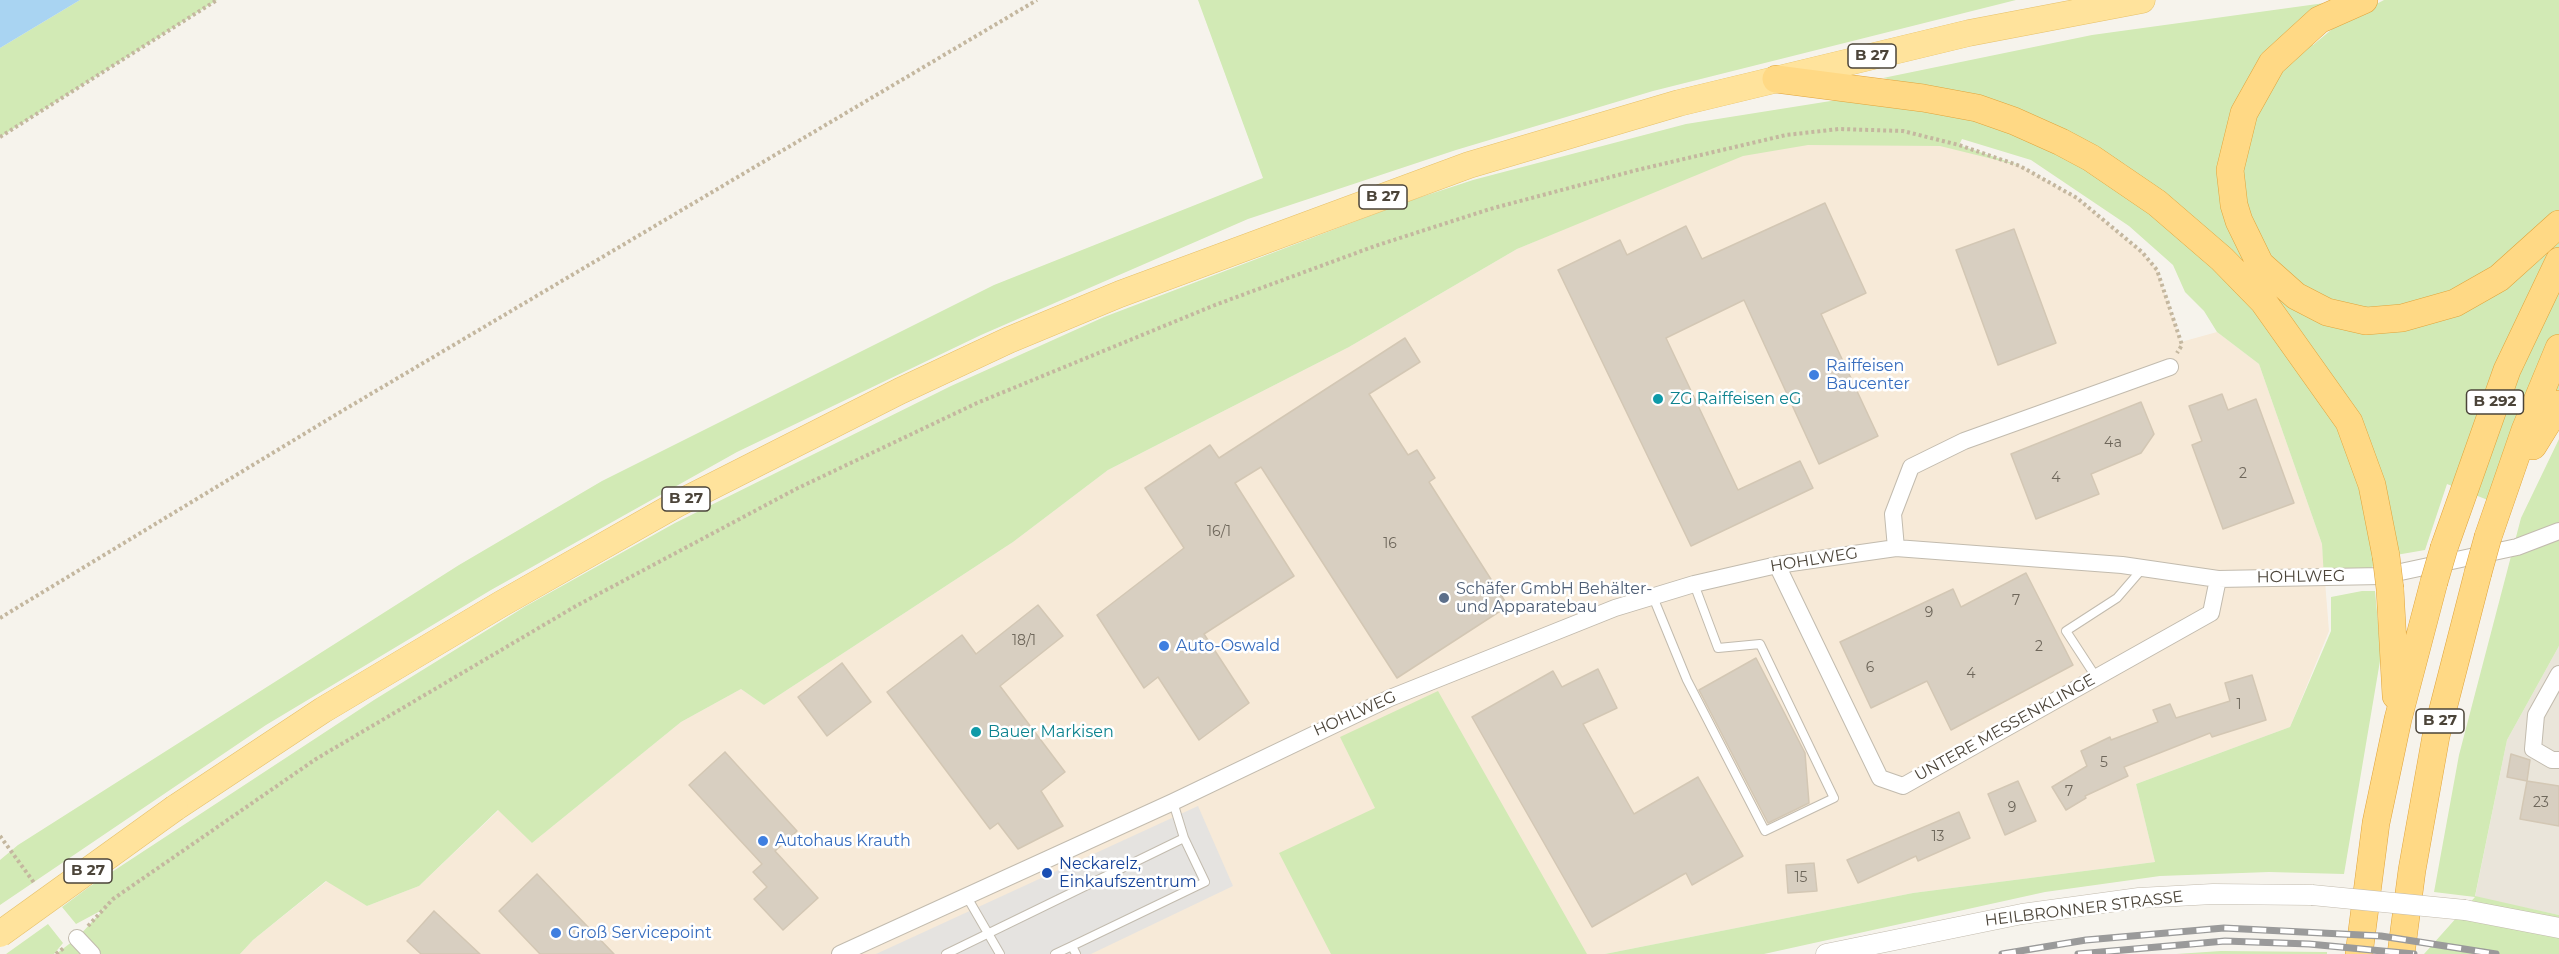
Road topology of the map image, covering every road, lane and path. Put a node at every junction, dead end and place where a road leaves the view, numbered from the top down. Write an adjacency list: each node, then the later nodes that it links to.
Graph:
1 (217, 0): 6 (path)
2 (1037, 0): 20 (path)
3 (2142, 0): 5 (main road, B 27)
4 (2364, 0): 7 (highway)
5 (1776, 79): 23 (highway, bridge); 31 (main road, B 27, bridge)
6 (0, 137)
7 (2559, 224)
8 (2559, 261): 23 (highway, B 292, bridge)
9 (2559, 348): 12 (highway, B 27)
10 (2170, 367): 14 (street); 28 (path)
11 (2559, 404): 12 (highway)
12 (2498, 504): 41 (highway, B 27, bridge)
13 (2559, 531): 17 (street, HOHLWEG)
14 (1896, 548): 15 (street, HOHLWEG); 16 (street, HOHLWEG)
15 (1777, 565): 18 (street, HOHLWEG); 22 (street, UNTERE MESSENKLINGE)
16 (2143, 568): 17 (street, HOHLWEG); 22 (lane)
17 (2218, 579): 22 (street, UNTERE MESSENKLINGE)
18 (1694, 584): 19 (street, HOHLWEG); 19 (lane)
19 (1653, 597): 25 (street, HOHLWEG)
20 (0, 618)
21 (2559, 674): 24 (street)
22 (2096, 677)
23 (2398, 719): 40 (highway, B 27)
24 (2559, 760)
25 (1173, 802): 26 (lane); 27 (street, HOHLWEG)
26 (1184, 838): 30 (lane); 33 (lane)
27 (967, 897): 30 (lane); 35 (street, HOHLWEG)
28 (113, 899)
29 (2559, 928): 39 (street, HEILBRONNER STRASSE, bridge)
30 (989, 933): 36 (lane); 37 (lane)
31 (0, 934)
32 (77, 938): 34 (street)
33 (1074, 950): 38 (lane)
34 (92, 954)
35 (840, 954)
36 (946, 954)
37 (1000, 954)
38 (1055, 954)
39 (1826, 954)
40 (2359, 954)
41 (2401, 954)

